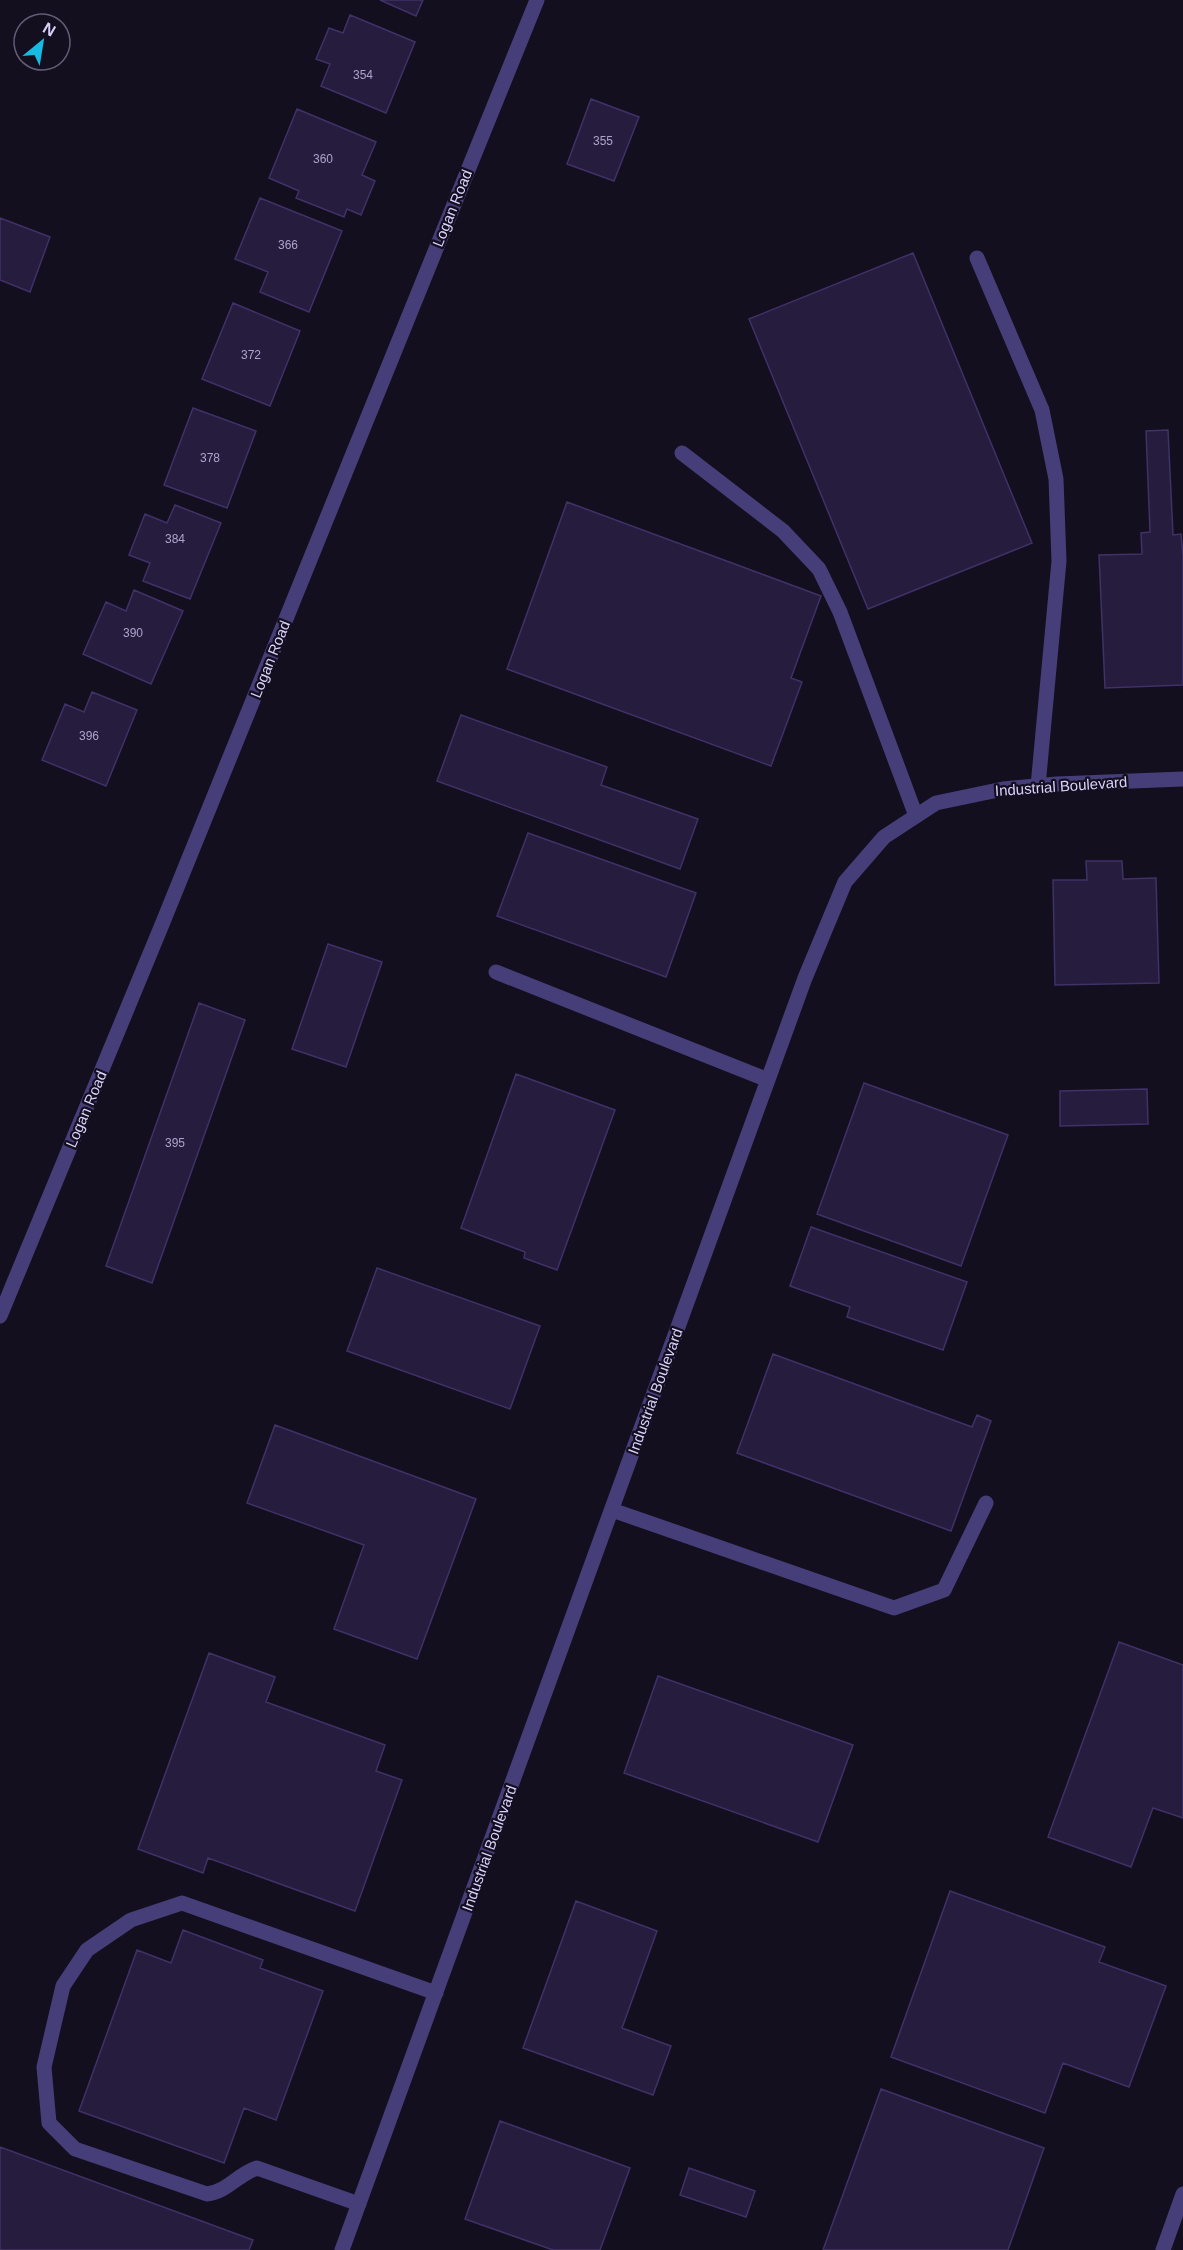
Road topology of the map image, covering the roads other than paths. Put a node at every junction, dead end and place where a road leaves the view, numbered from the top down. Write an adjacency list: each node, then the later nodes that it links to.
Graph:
1 (537, 0): 9 (street, Logan Road)
2 (977, 258): 5 (street)
3 (682, 453): 6 (street)
4 (1183, 779): 5 (street, Industrial Boulevard)
5 (1038, 786): 6 (street, Industrial Boulevard)
6 (916, 816): 8 (street, Industrial Boulevard)
7 (496, 972): 8 (street)
8 (768, 1080): 11 (street, Industrial Boulevard)
9 (0, 1316)
10 (986, 1503): 11 (street)
11 (612, 1510): 12 (street, Industrial Boulevard)
12 (436, 1993): 14 (street, Industrial Boulevard); 14 (street)
13 (1183, 2194): 15 (street)
14 (359, 2204): 16 (street, Industrial Boulevard)
15 (1168, 2249)
16 (342, 2250)

